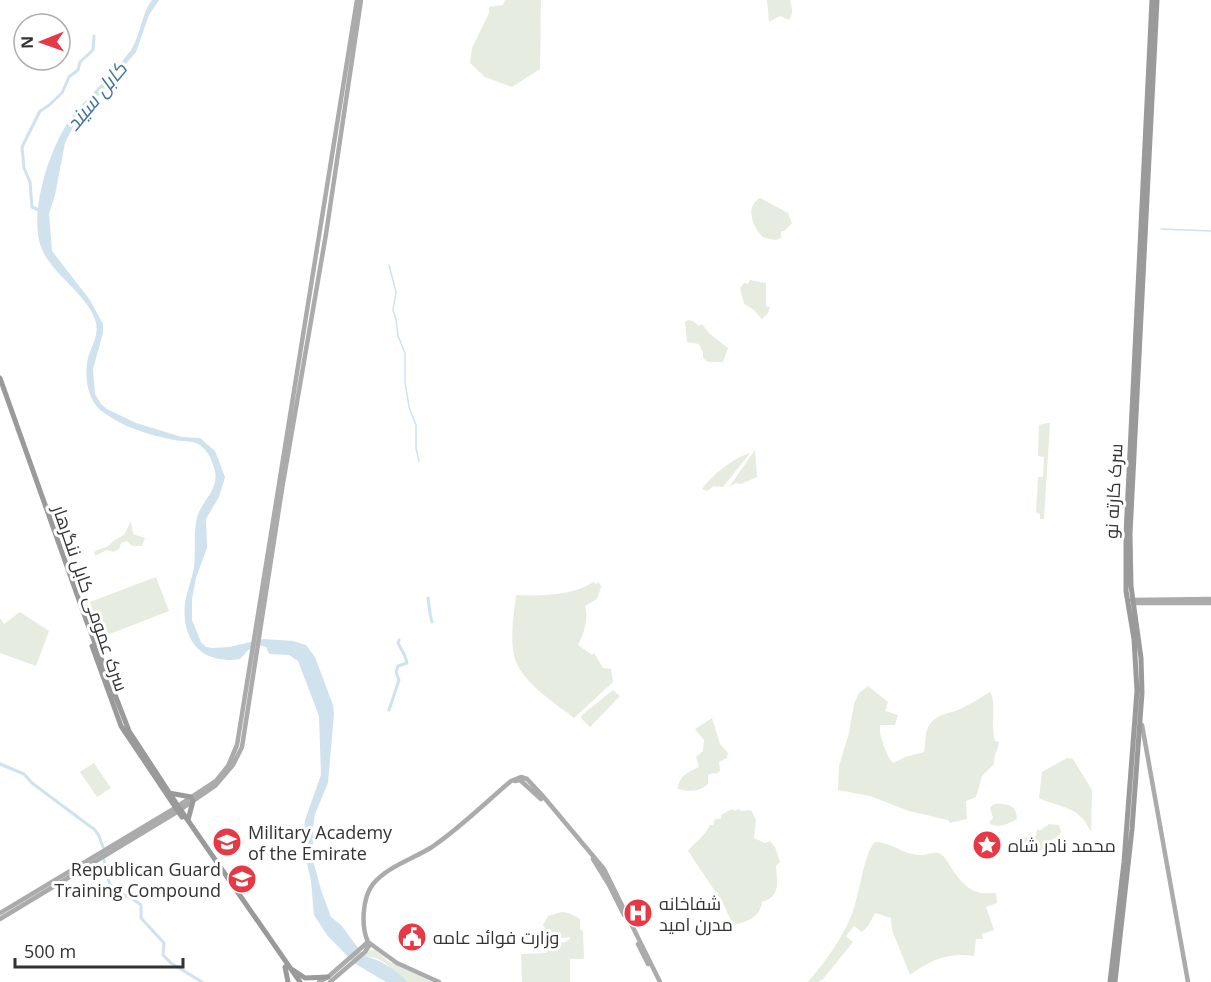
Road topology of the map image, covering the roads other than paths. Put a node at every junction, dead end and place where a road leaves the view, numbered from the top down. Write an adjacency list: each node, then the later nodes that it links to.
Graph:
1 (359, 0): 15 (main road)
2 (1152, 0): 6 (highway, سرک کارته نو)
3 (1157, 0): 6 (highway, سرک کارته نو)
4 (0, 378): 14 (highway, سرک عمومی کابل ننگرهار)
5 (0, 387): 16 (highway, سرک عمومی کابل ننگرهار)
6 (1136, 389): 7 (highway, سرک کارته نو)
7 (1135, 410): 8 (highway, سرک کارته نو); 8 (highway, سرک کارته نو)
8 (1130, 534): 9 (highway, سرک کارته نو)
9 (1128, 558): 10 (highway, سرک کارته نو); 13 (highway, سرک کارته نو)
10 (1133, 601): 11 (main road); 12 (highway, سرک کارته نو)
11 (1211, 601)
12 (1140, 714): 13 (highway, سرک کارته نو); 32 (main road)
13 (1137, 731): 30 (highway, سرک کارته نو); 31 (highway, سرک کارته نو)
14 (169, 793): 15 (highway); 16 (highway, سرک عمومی کابل ننگرهار)
15 (192, 799): 16 (main road); 17 (highway)
16 (177, 809): 17 (highway); 18 (main road); 19 (main road); 21 (highway)
17 (188, 820): 21 (highway)
18 (0, 913)
19 (0, 918)
20 (369, 943): 22 (main road); 27 (main road); 28 (main road); 29 (main road)
21 (286, 966): 22 (highway); 23 (highway); 24 (highway); 25 (highway)
22 (330, 981): 26 (main road)
23 (288, 982)
24 (295, 982)
25 (300, 982)
26 (319, 982)
27 (440, 982)
28 (445, 982)
29 (658, 982)
30 (1110, 982)
31 (1115, 982)
32 (1188, 982)

